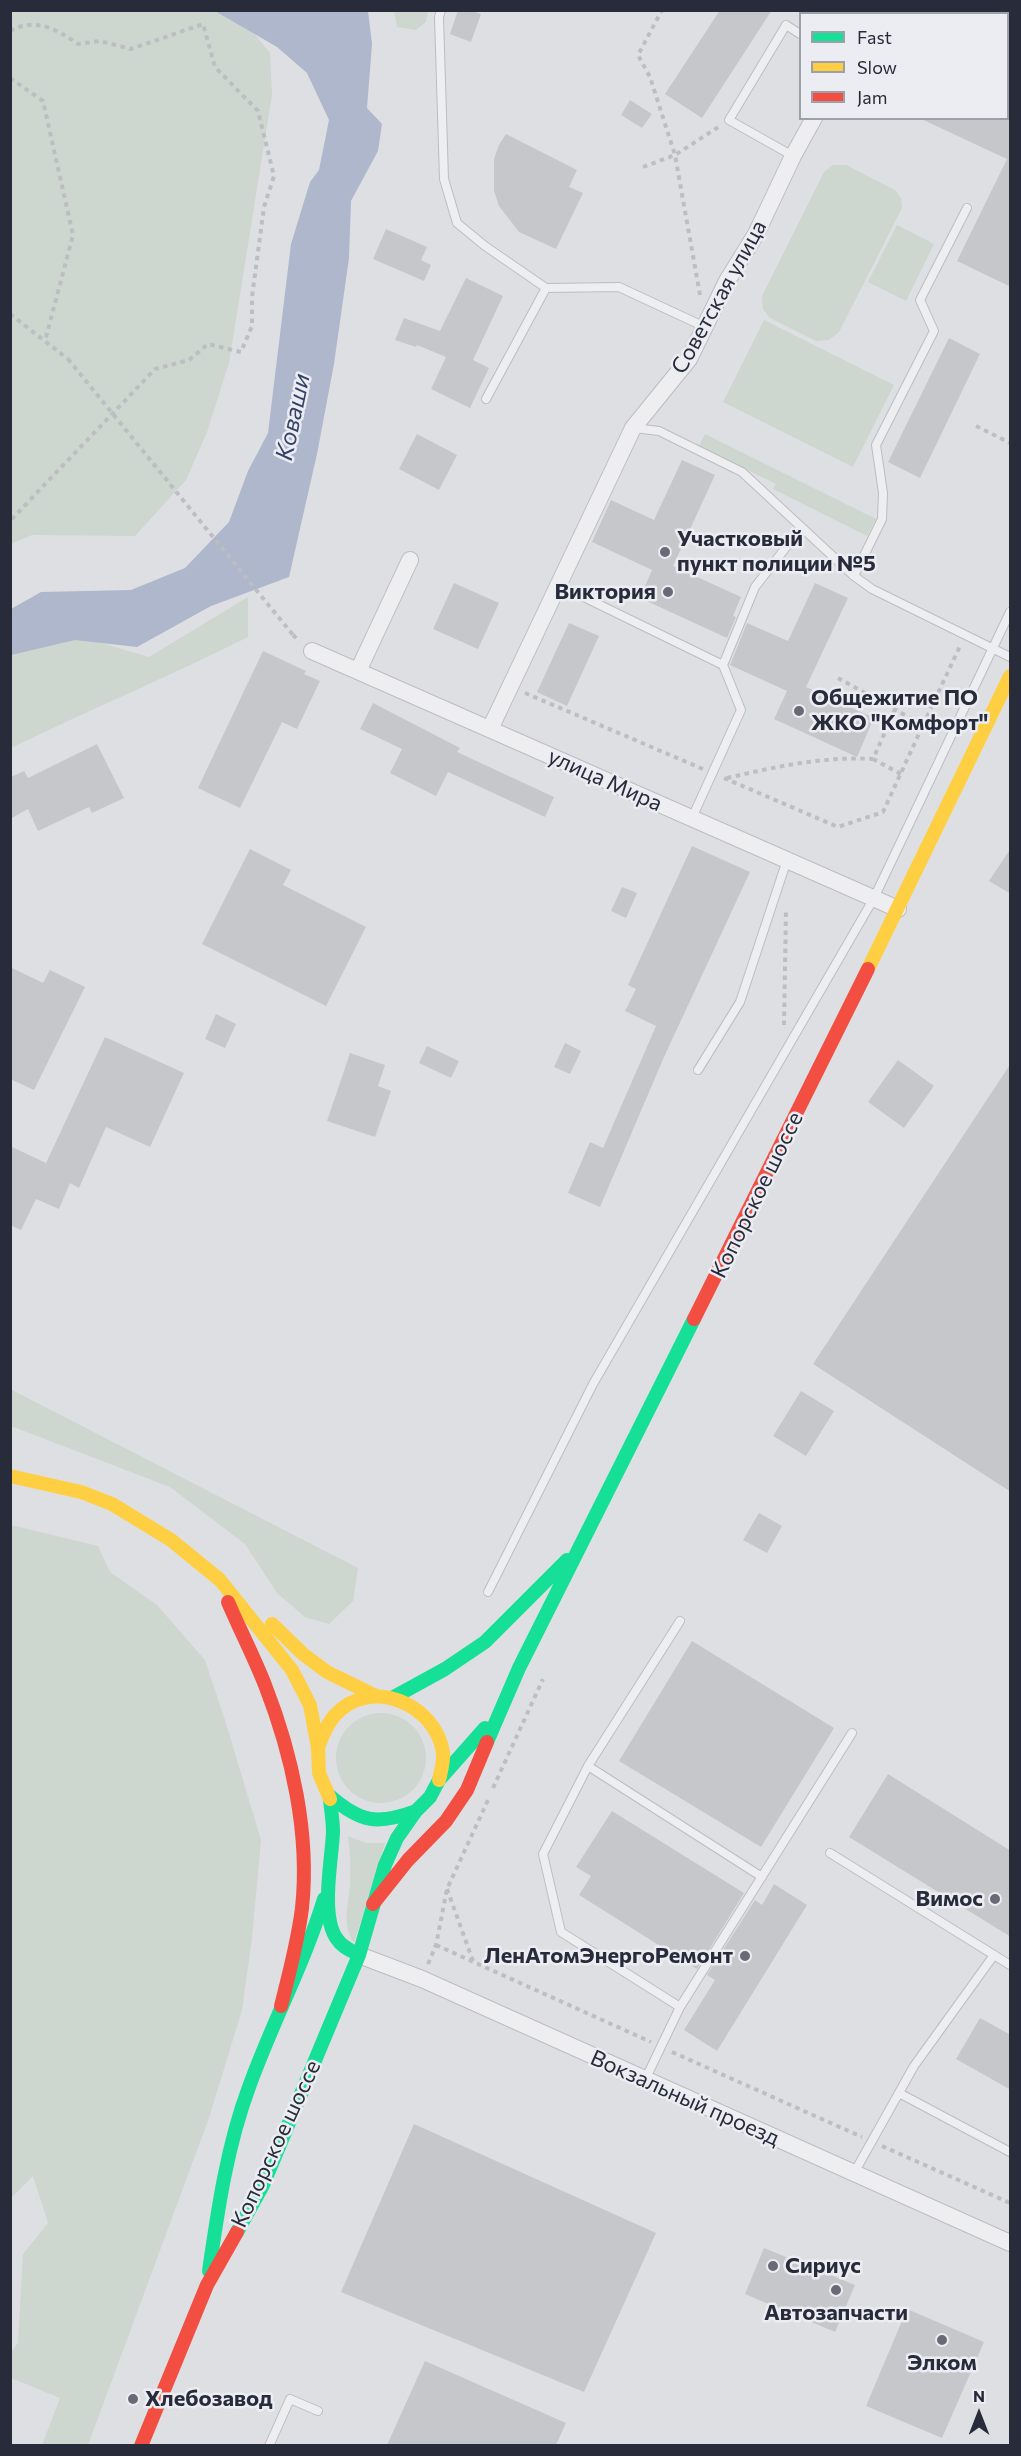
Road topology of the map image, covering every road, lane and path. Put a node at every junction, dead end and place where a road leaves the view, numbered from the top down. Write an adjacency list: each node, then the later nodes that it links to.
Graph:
1 (441, 10): 12 (lane)
2 (662, 10): 8 (path)
3 (10, 31): 20 (path)
4 (799, 33): 6 (lane)
5 (10, 78): 15 (path)
6 (729, 120): 8 (path); 9 (lane)
7 (813, 120): 9 (street, Советская улица)
8 (675, 154): 10 (path); 14 (path)
9 (793, 156): 14 (street, Советская улица)
10 (643, 167)
11 (967, 208): 23 (lane)
12 (546, 288): 14 (lane); 16 (lane)
13 (10, 314): 15 (path)
14 (705, 327): 18 (street, Советская улица)
15 (45, 341): 26 (path, bridge)
16 (486, 399)
17 (976, 426): 19 (path)
18 (633, 428): 21 (lane); 24 (street, Советская улица)
19 (1011, 443)
20 (10, 521)
21 (801, 528): 23 (lane); 31 (lane)
22 (410, 560): 32 (street)
23 (854, 576): 27 (lane)
24 (559, 585): 31 (lane); 38 (street, Советская улица)
25 (1011, 612): 28 (lane)
26 (293, 635)
27 (965, 635): 28 (lane); 37 (path)
28 (993, 649): 30 (lane); 45 (lane)
29 (312, 651): 32 (street, улица Мира)
30 (1011, 657)
31 (723, 665): 40 (lane)
32 (358, 671): 38 (street, улица Мира)
33 (1011, 676): 47 (main road, Копорское шоссе)
34 (838, 678): 36 (path)
35 (546, 702): 40 (path)
36 (895, 710): 37 (path); 39 (path)
37 (923, 725): 41 (path)
38 (490, 729): 43 (street, улица Мира)
39 (873, 759): 41 (path); 42 (path)
40 (712, 773): 42 (path); 43 (lane)
41 (901, 774): 42 (path)
42 (726, 779)
43 (692, 818): 44 (street, улица Мира)
44 (787, 860): 45 (street, улица Мира); 49 (lane)
45 (874, 898): 47 (street, улица Мира); 53 (lane)
46 (786, 902): 48 (path)
47 (898, 909): 51 (main road, Копорское шоссе)
48 (779, 1035)
49 (698, 1070)
50 (10, 1476): 52 (main road)
51 (584, 1543): 57 (main road); 58 (main road, Копорское шоссе)
52 (220, 1580): 56 (main road); 60 (main road); 76 (main road)
53 (488, 1592)
54 (680, 1621): 61 (lane)
55 (543, 1679): 68 (path)
56 (376, 1696): 57 (main road); 60 (main road)
57 (394, 1697): 62 (main road)
58 (499, 1712): 62 (main road); 69 (main road)
59 (852, 1733): 66 (lane)
60 (318, 1748): 63 (main road)
61 (588, 1766): 66 (lane); 77 (lane)
62 (440, 1780): 64 (main road)
63 (330, 1796): 64 (main road); 67 (main road)
64 (416, 1811): 69 (main road, Копорское шоссе)
65 (830, 1853): 72 (lane)
66 (762, 1877): 77 (lane)
67 (328, 1887): 71 (main road); 76 (main road)
68 (447, 1889): 70 (path); 73 (path)
69 (373, 1904): 71 (main road, Копорское шоссе)
70 (436, 1945): 73 (path); 75 (path)
71 (359, 1955): 75 (street, Вокзальный проезд); 86 (main road, Копорское шоссе)
72 (994, 1955): 74 (lane); 80 (lane)
73 (473, 1962): 78 (path)
74 (1011, 1965)
75 (422, 1979): 79 (street, Вокзальный проезд)
76 (281, 2006): 86 (main road)
77 (680, 2007): 78 (lane)
78 (660, 2046): 79 (lane); 81 (path)
79 (645, 2080): 83 (street, Вокзальный проезд)
80 (899, 2093): 81 (lane); 82 (lane)
81 (872, 2142): 83 (lane); 84 (path)
82 (1011, 2152)
83 (854, 2173): 85 (street, Вокзальный проезд)
84 (1011, 2203)
85 (1011, 2243)
86 (207, 2285): 88 (main road, Копорское шоссе)
87 (318, 2410): 89 (lane)
88 (141, 2445)
89 (269, 2445)

